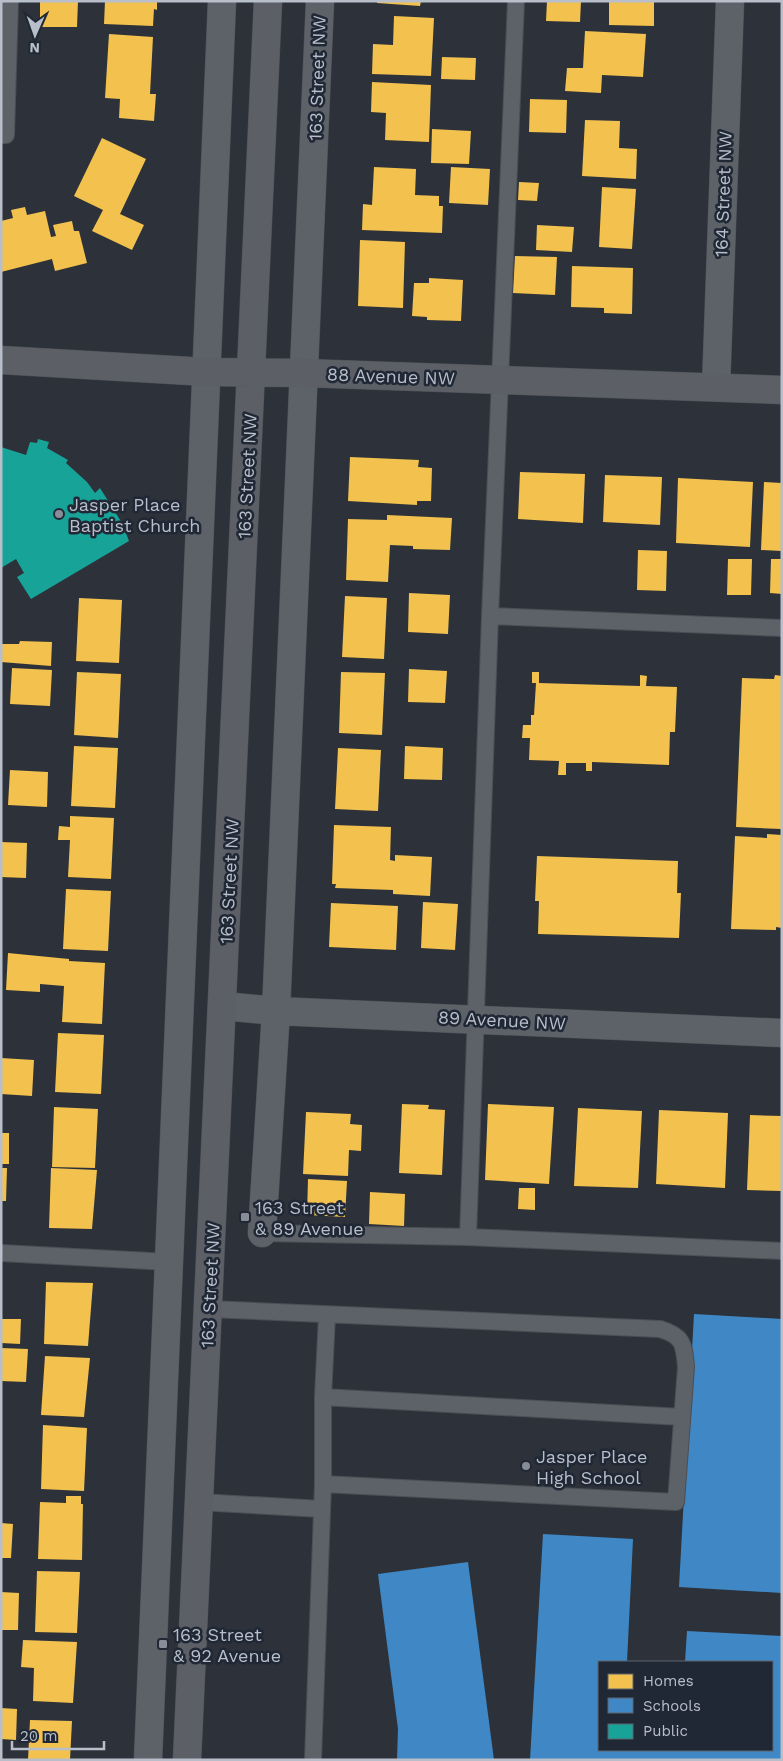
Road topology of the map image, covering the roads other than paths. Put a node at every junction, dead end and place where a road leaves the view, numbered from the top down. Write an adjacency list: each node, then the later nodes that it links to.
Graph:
1 (10, 1): 7 (lane)
2 (222, 1): 9 (street)
3 (268, 1): 10 (main road, 163 Street NW)
4 (320, 1): 11 (street, 163 Street NW)
5 (516, 1): 12 (lane)
6 (730, 1): 13 (street, 164 Street NW)
7 (1, 135)
8 (1, 360): 9 (main road, 88 Avenue NW)
9 (207, 372): 10 (main road, 88 Avenue NW); 25 (street)
10 (252, 373): 11 (main road, 88 Avenue NW); 17 (main road, 163 Street NW)
11 (304, 373): 12 (main road, 88 Avenue NW); 18 (street, 163 Street NW)
12 (500, 380): 13 (main road, 88 Avenue NW); 15 (lane)
13 (716, 388): 14 (main road, 88 Avenue NW)
14 (782, 390)
15 (490, 616): 16 (lane); 19 (lane)
16 (782, 628)
17 (223, 1006): 18 (street, 89 Avenue NW); 26 (main road, 163 Street NW)
18 (276, 1011): 19 (street, 89 Avenue NW); 21 (street, 163 Street NW)
19 (475, 1018): 20 (street, 89 Avenue NW); 22 (lane)
20 (782, 1033)
21 (262, 1233): 22 (lane)
22 (468, 1237): 23 (lane)
23 (782, 1252)
24 (1, 1253): 25 (lane)
25 (169, 1262): 33 (street)
26 (209, 1309): 27 (lane); 31 (main road, 163 Street NW)
27 (327, 1315): 28 (lane); 29 (lane)
28 (323, 1397): 29 (lane); 30 (lane)
29 (682, 1417): 30 (lane)
30 (323, 1484): 32 (lane)
31 (199, 1502): 32 (lane); 34 (main road, 163 Street NW)
32 (322, 1509): 35 (lane)
33 (148, 1760)
34 (188, 1760)
35 (313, 1760)

